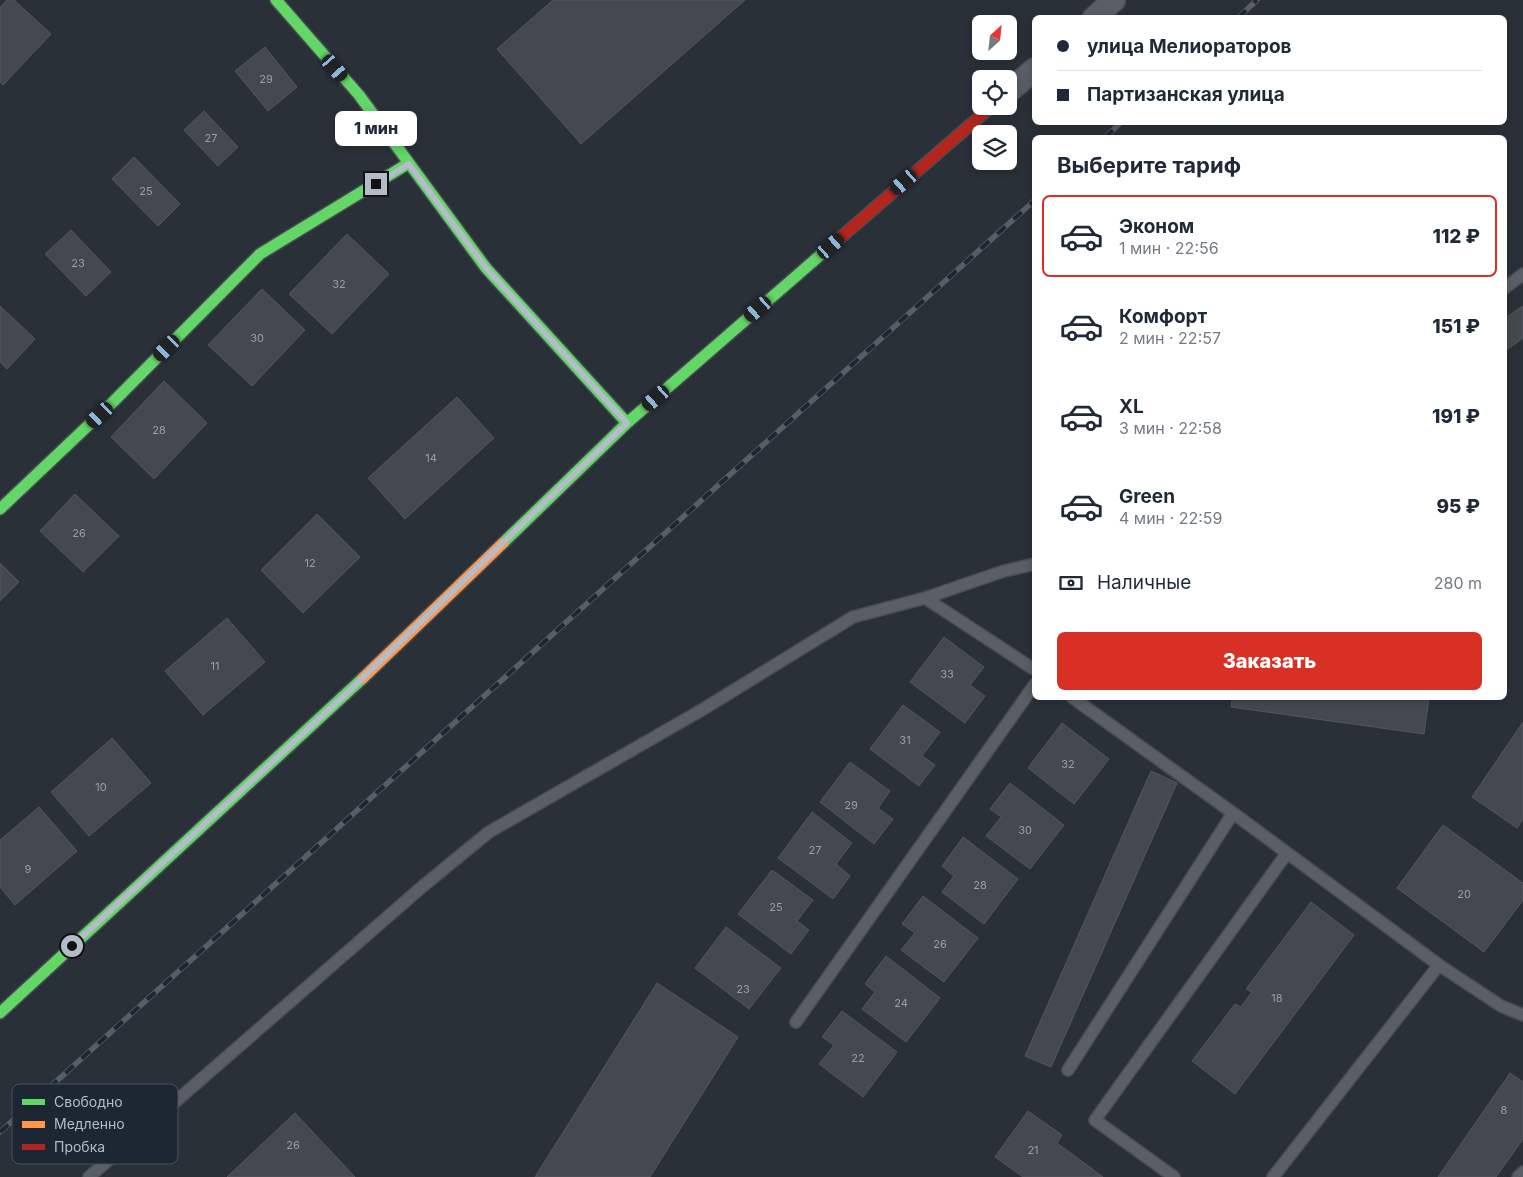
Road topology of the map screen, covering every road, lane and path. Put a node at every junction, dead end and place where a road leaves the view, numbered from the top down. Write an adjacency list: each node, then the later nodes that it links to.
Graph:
1 (276, 0): 7 (street)
2 (1114, 0): 3 (street)
3 (1097, 15)
4 (1032, 72): 5 (street)
5 (1017, 84)
6 (982, 115): 10 (street)
7 (409, 164): 10 (street); 11 (street)
8 (1523, 274): 9 (lane)
9 (1507, 286)
10 (627, 423): 20 (street)
11 (0, 509)
12 (1032, 565): 13 (lane)
13 (925, 598): 14 (lane); 24 (lane)
14 (1032, 668)
15 (1032, 688): 22 (lane)
16 (1076, 700): 17 (lane)
17 (1233, 813): 18 (lane); 23 (lane)
18 (1287, 853): 19 (lane); 28 (lane)
19 (1439, 965): 21 (lane); 29 (lane)
20 (0, 1013)
21 (1523, 1015)
22 (796, 1022)
23 (1068, 1070)
24 (178, 1100)
25 (104, 1164): 27 (lane)
26 (1523, 1172): 30 (lane)
27 (89, 1177)
28 (1174, 1177)
29 (1273, 1177)
30 (1518, 1177)

